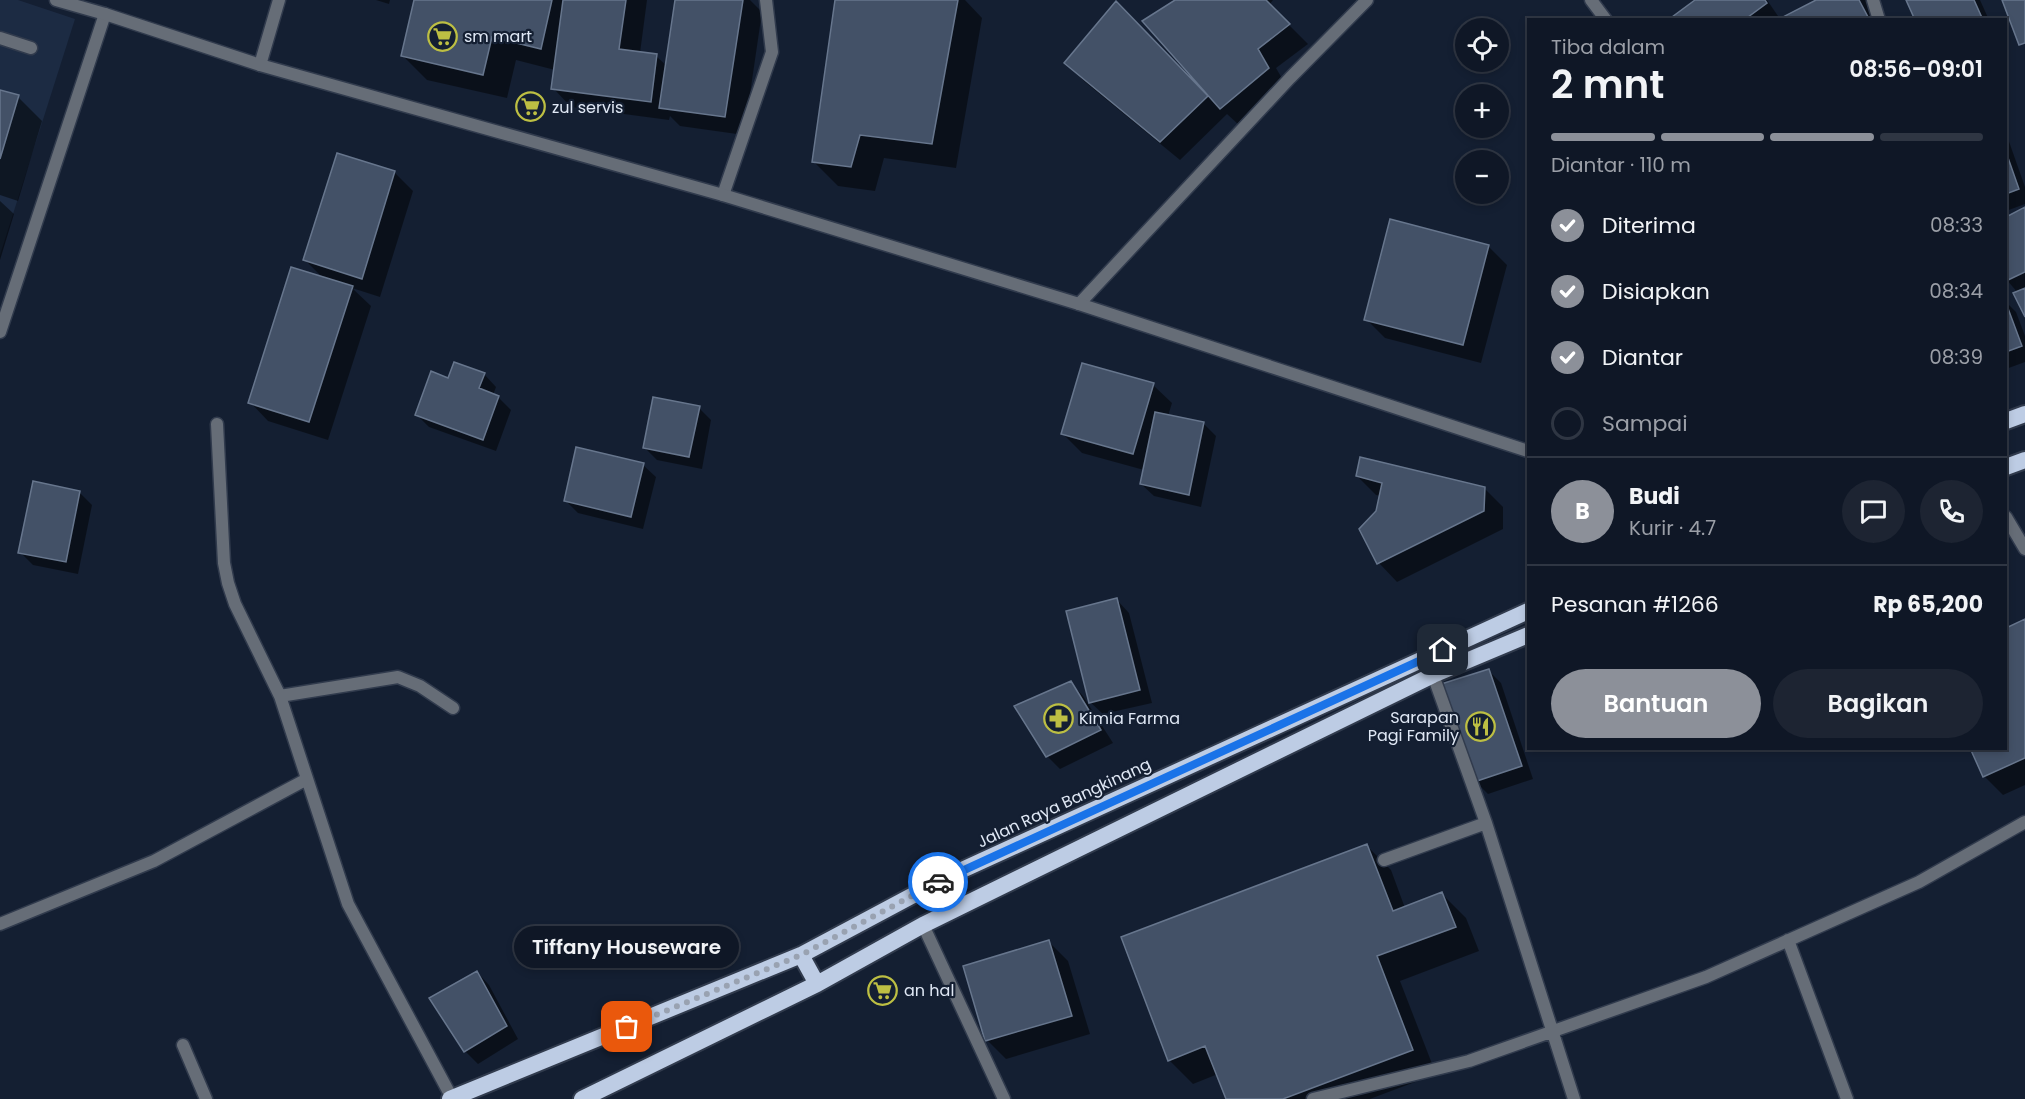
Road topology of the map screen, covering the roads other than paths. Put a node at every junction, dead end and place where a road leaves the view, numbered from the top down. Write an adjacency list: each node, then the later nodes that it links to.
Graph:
1 (56, 0): 7 (street)
2 (279, 0): 13 (street)
3 (766, 0): 14 (street)
4 (1367, 0): 15 (street)
5 (1591, 0): 9 (street)
6 (1873, 0): 10 (street)
7 (88, 4): 8 (street)
8 (105, 14): 13 (street); 16 (street)
9 (1604, 18)
10 (1878, 18)
11 (0, 38): 12 (street)
12 (31, 48)
13 (260, 65): 14 (street)
14 (723, 195): 15 (street)
15 (1078, 304): 20 (street)
16 (0, 332)
17 (2025, 414): 18 (highway)
18 (2007, 421)
19 (218, 423): 28 (street)
20 (1527, 451)
21 (2025, 460): 22 (highway)
22 (2007, 468)
23 (2007, 519): 24 (street)
24 (2025, 549)
25 (1527, 611): 37 (highway, Jalan Raya Bangkinang)
26 (1527, 635): 27 (highway)
27 (1433, 675): 32 (street); 35 (highway)
28 (280, 696): 29 (street); 30 (street)
29 (453, 708)
30 (307, 779): 34 (street); 42 (street)
31 (2025, 822): 36 (street)
32 (1486, 823): 33 (street); 39 (street)
33 (1384, 860)
34 (0, 924)
35 (923, 925): 38 (highway); 44 (street)
36 (1788, 940): 39 (street); 47 (street)
37 (801, 955): 38 (highway); 42 (highway, Jalan Raya Bangkinang)
38 (817, 984): 43 (highway)
39 (1553, 1031): 45 (street); 46 (street)
40 (183, 1045): 41 (street)
41 (206, 1099)
42 (451, 1099)
43 (582, 1099)
44 (1004, 1099)
45 (1313, 1099)
46 (1574, 1099)
47 (1847, 1099)

